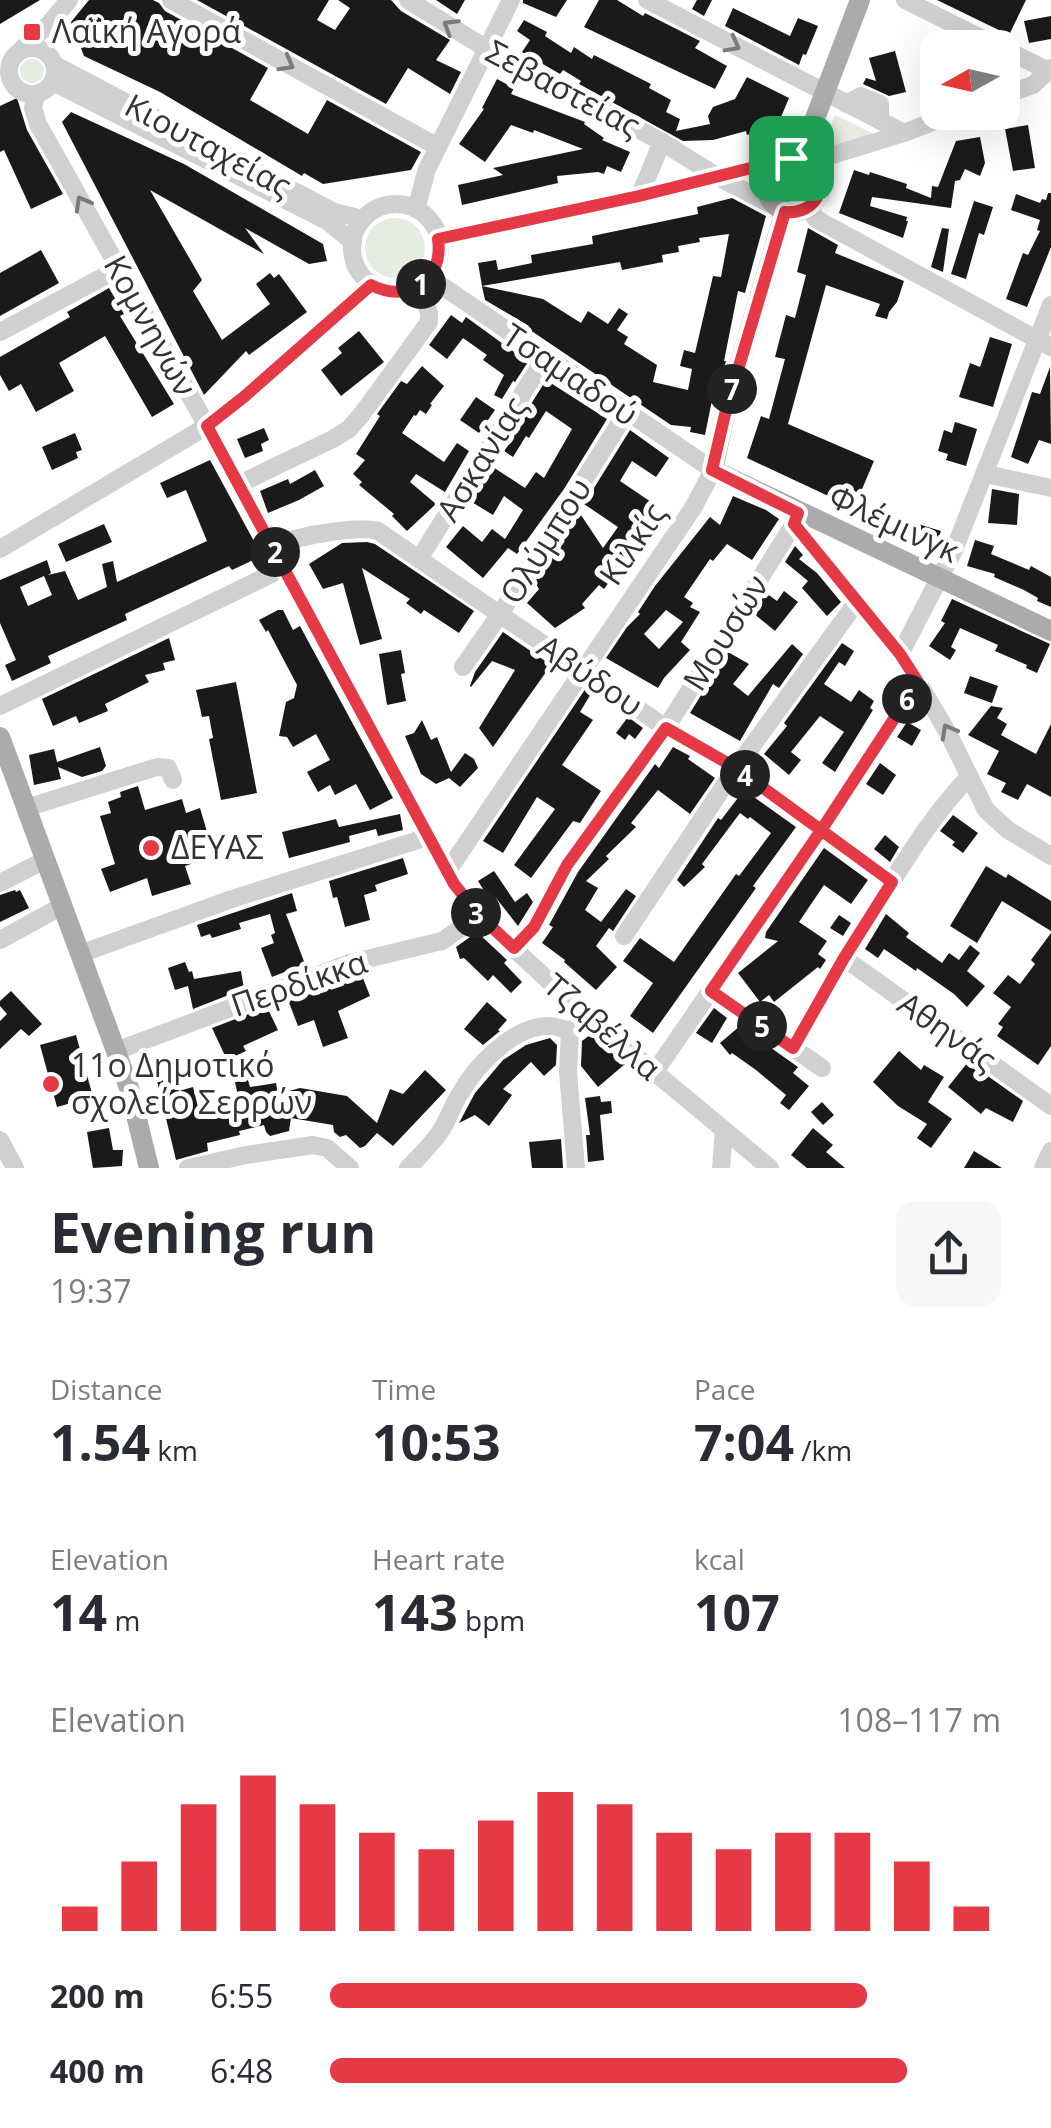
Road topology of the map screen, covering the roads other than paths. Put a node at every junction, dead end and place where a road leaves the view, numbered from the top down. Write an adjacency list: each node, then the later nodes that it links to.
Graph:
1 (69, 0): 8 (street)
2 (171, 0): 21 (street, one-way to 21)
3 (408, 0): 10 (street, Σεβαστείας, one-way to 3)
4 (511, 0): 10 (street)
5 (647, 0): 16 (street, one-way to 16)
6 (860, 0): 16 (main road)
7 (905, 0): 9 (street)
8 (54, 18): 12 (street); 13 (street)
9 (966, 30)
10 (486, 49): 20 (street, Σεβαστείας); 21 (street)
11 (1020, 56): 14 (street)
12 (7, 69): 13 (street); 17 (street)
13 (53, 69): 17 (street); 28 (street, Κιουταχείας); 30 (street, Κιουταχείας)
14 (1050, 70): 15 (street)
15 (1020, 89)
16 (823, 92): 19 (street); 22 (main road)
17 (36, 94): 31 (street, Κομνηνών, one-way to 17)
18 (920, 127): 19 (street)
19 (904, 133): 22 (street)
20 (662, 142): 23 (street, Σεβαστείας); 24 (street)
21 (438, 147): 27 (street)
22 (800, 162): 23 (street); 25 (main road); 26 (main road, Κιλκίς)
23 (718, 177): 24 (street); 26 (street, Σεβαστείας)
24 (639, 196): 29 (street)
25 (809, 207): 26 (main road); 36 (street)
26 (780, 209): 40 (main road, Κιλκίς)
27 (416, 210): 28 (street); 29 (street)
28 (363, 220): 30 (street)
29 (438, 239): 32 (street)
30 (352, 242): 33 (street)
31 (118, 269): 35 (street); 39 (street, Κομνηνών)
32 (424, 281): 33 (street); 37 (street, Τσαμαδού); 42 (street)
33 (371, 285): 39 (street)
34 (1051, 305): 36 (street)
35 (0, 332)
36 (1044, 343): 41 (street)
37 (545, 358): 38 (street, Τσαμαδού); 47 (street, Ασκανίας)
38 (626, 413): 40 (street, Τσαμαδού); 51 (street, Ολύμπου)
39 (207, 426): 42 (street, Κομνηνών); 46 (street)
40 (712, 470): 44 (main road, Φλέμινγκ); 55 (street, Κιλκίς)
41 (986, 474): 43 (street); 49 (street)
42 (239, 484): 45 (street, Κομνηνών)
43 (1051, 488)
44 (796, 519): 49 (main road, Φλέμινγκ); 50 (street); 58 (street, Μουσών)
45 (272, 547): 47 (street, Αβύδου); 48 (street, Κομνηνών)
46 (0, 549)
47 (419, 559): 51 (street, Αβύδου)
48 (284, 568): 57 (street); 65 (street, Κομνηνών)
49 (940, 579): 52 (main road, Φλέμινγκ); 53 (street)
50 (856, 603): 53 (street); 60 (street)
51 (500, 614): 54 (street, Ολύμπου); 55 (street, Αβύδου)
52 (1051, 631)
53 (900, 654): 56 (street)
54 (464, 667)
55 (584, 670): 58 (street, Αβύδου); 68 (street, Κιλκίς)
56 (918, 682): 61 (street, one-way to 56); 64 (street)
57 (0, 706)
58 (666, 728): 60 (street, Αβύδου); 75 (street, Μουσών)
59 (0, 737): 63 (main road)
60 (736, 768): 64 (street, Αβύδου); 73 (street)
61 (969, 778): 66 (street); 69 (street)
62 (174, 780): 63 (street)
63 (26, 808): 67 (main road)
64 (822, 829): 69 (street, Αβύδου); 78 (street)
65 (428, 837): 68 (street, Κομνηνών); 76 (street)
66 (1051, 856)
67 (45, 860): 70 (street); 71 (main road)
68 (447, 872): 72 (street, Τζαβέλλα)
69 (892, 882): 77 (street)
70 (0, 883)
71 (62, 906): 74 (street); 76 (main road)
72 (480, 916): 75 (street, Τζαβέλλα); 82 (street, Περδίκκα)
73 (624, 936)
74 (0, 940)
75 (514, 948): 79 (street, Τζαβέλλα)
76 (80, 954): 82 (main road)
77 (844, 958): 81 (street); 85 (street, Αθηνάς)
78 (711, 991): 81 (street); 84 (street)
79 (587, 1016): 80 (street); 84 (street, Τζαβέλλα)
80 (570, 1031): 95 (street); 96 (street)
81 (793, 1048): 83 (street)
82 (116, 1051): 92 (main road)
83 (822, 1068)
84 (654, 1073): 88 (street, Τζαβέλλα)
85 (1027, 1088): 86 (street); 87 (street, Αθηνάς)
86 (1051, 1090)
87 (1051, 1106)
88 (724, 1130): 97 (street); 98 (street, Τζαβέλλα)
89 (0, 1140): 91 (street)
90 (1051, 1152): 99 (street)
91 (13, 1167)
92 (149, 1168)
93 (188, 1168): 94 (street)
94 (350, 1168)
95 (408, 1168)
96 (576, 1168)
97 (721, 1168)
98 (770, 1168)
99 (1043, 1168)

